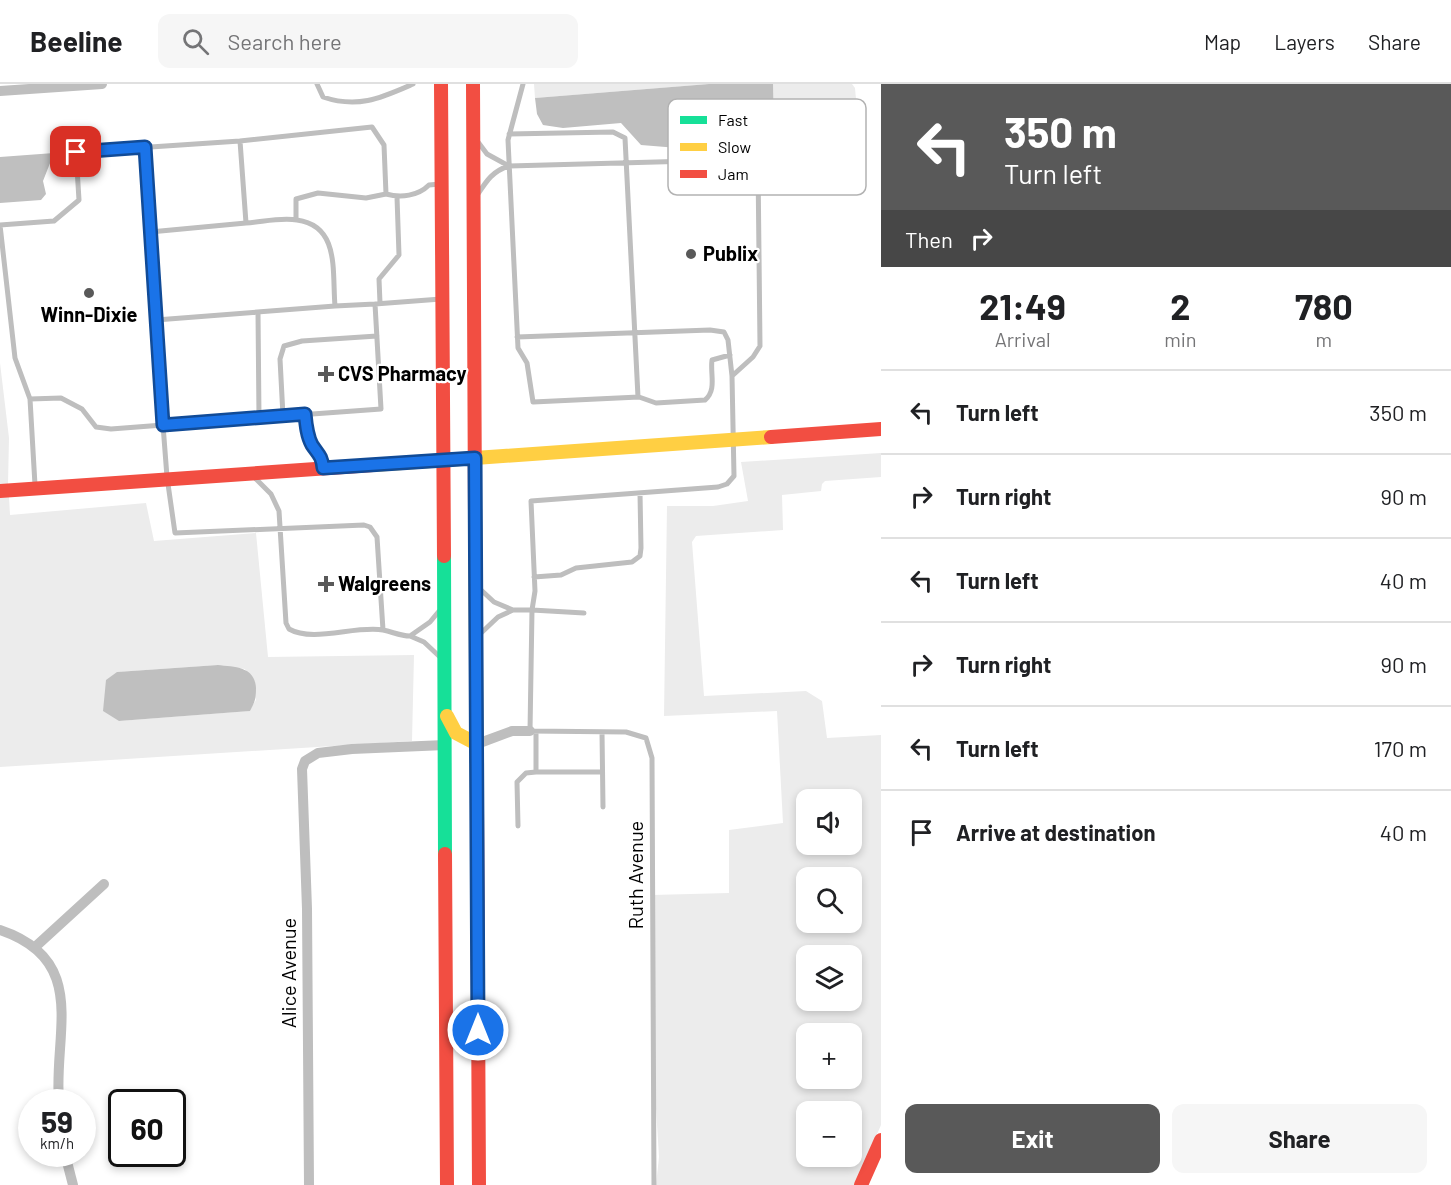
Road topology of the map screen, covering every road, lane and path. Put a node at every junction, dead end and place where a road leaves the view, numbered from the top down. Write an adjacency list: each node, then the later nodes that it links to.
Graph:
1 (102, 84): 8 (street)
2 (317, 84): 9 (lane)
3 (397, 84): 9 (lane)
4 (413, 84): 9 (lane)
5 (440, 84): 17 (main road)
6 (472, 84): 11 (main road)
7 (523, 84): 10 (lane)
8 (0, 91)
9 (397, 91)
10 (509, 134): 15 (lane); 16 (lane)
11 (473, 135): 16 (lane); 21 (main road)
12 (240, 141): 13 (lane); 18 (lane); 23 (lane)
13 (145, 147): 24 (lane); 36 (lane)
14 (668, 161): 15 (lane)
15 (628, 162): 16 (lane); 30 (lane)
16 (509, 166): 21 (lane); 32 (lane)
17 (442, 184): 20 (lane); 25 (main road)
18 (386, 194): 20 (lane); 22 (lane)
19 (757, 195): 34 (lane)
20 (397, 197): 26 (lane)
21 (474, 200): 43 (main road)
22 (296, 219): 23 (lane); 27 (lane)
23 (246, 223): 24 (lane)
24 (150, 232): 29 (lane)
25 (442, 299): 26 (lane); 44 (main road)
26 (377, 304): 27 (lane); 31 (lane)
27 (335, 306): 28 (lane)
28 (258, 312): 29 (lane); 39 (lane)
29 (156, 320): 40 (lane)
30 (633, 333): 32 (lane); 33 (lane); 35 (lane)
31 (377, 336): 37 (lane); 38 (lane)
32 (517, 337): 35 (lane)
33 (730, 355): 34 (lane); 35 (lane)
34 (732, 376): 42 (lane)
35 (638, 398)
36 (30, 399): 40 (lane); 48 (lane)
37 (305, 414): 38 (lane); 45 (lane)
38 (283, 416): 39 (lane)
39 (259, 418): 40 (lane)
40 (163, 425): 47 (lane)
41 (881, 429): 42 (main road)
42 (735, 439): 43 (main road); 50 (lane)
43 (475, 458): 44 (main road); 53 (main road)
44 (443, 460): 45 (main road); 54 (main road)
45 (323, 468): 46 (main road)
46 (249, 472): 47 (main road); 51 (lane)
47 (166, 477): 48 (main road); 51 (lane)
48 (35, 488): 49 (main road)
49 (0, 491)
50 (640, 493): 52 (lane); 52 (lane)
51 (281, 529): 58 (lane); 58 (lane)
52 (534, 577): 56 (lane)
53 (476, 584): 55 (lane); 60 (main road)
54 (444, 603): 59 (lane); 61 (main road)
55 (513, 610): 56 (lane); 60 (lane)
56 (532, 610): 57 (lane); 63 (lane)
57 (584, 613)
58 (383, 630): 59 (lane)
59 (410, 636): 61 (lane)
60 (476, 637): 65 (main road)
61 (444, 662): 62 (main road)
62 (445, 713): 65 (main road); 66 (main road)
63 (533, 731): 64 (lane, Ruth Avenue); 65 (street, Ruth Avenue); 67 (lane)
64 (602, 732): 68 (lane); 81 (lane, Ruth Avenue)
65 (477, 744): 80 (main road)
66 (445, 745): 78 (street, Alice Avenue); 79 (main road)
67 (536, 772): 68 (lane); 70 (lane)
68 (602, 772): 69 (lane)
69 (603, 807)
70 (518, 825)
71 (104, 884): 73 (street)
72 (0, 930): 73 (street)
73 (34, 948): 74 (street)
74 (60, 1089)
75 (881, 1140): 82 (main road)
76 (68, 1167): 77 (street)
77 (73, 1185)
78 (309, 1185)
79 (447, 1185)
80 (479, 1185)
81 (654, 1185)
82 (861, 1185)

